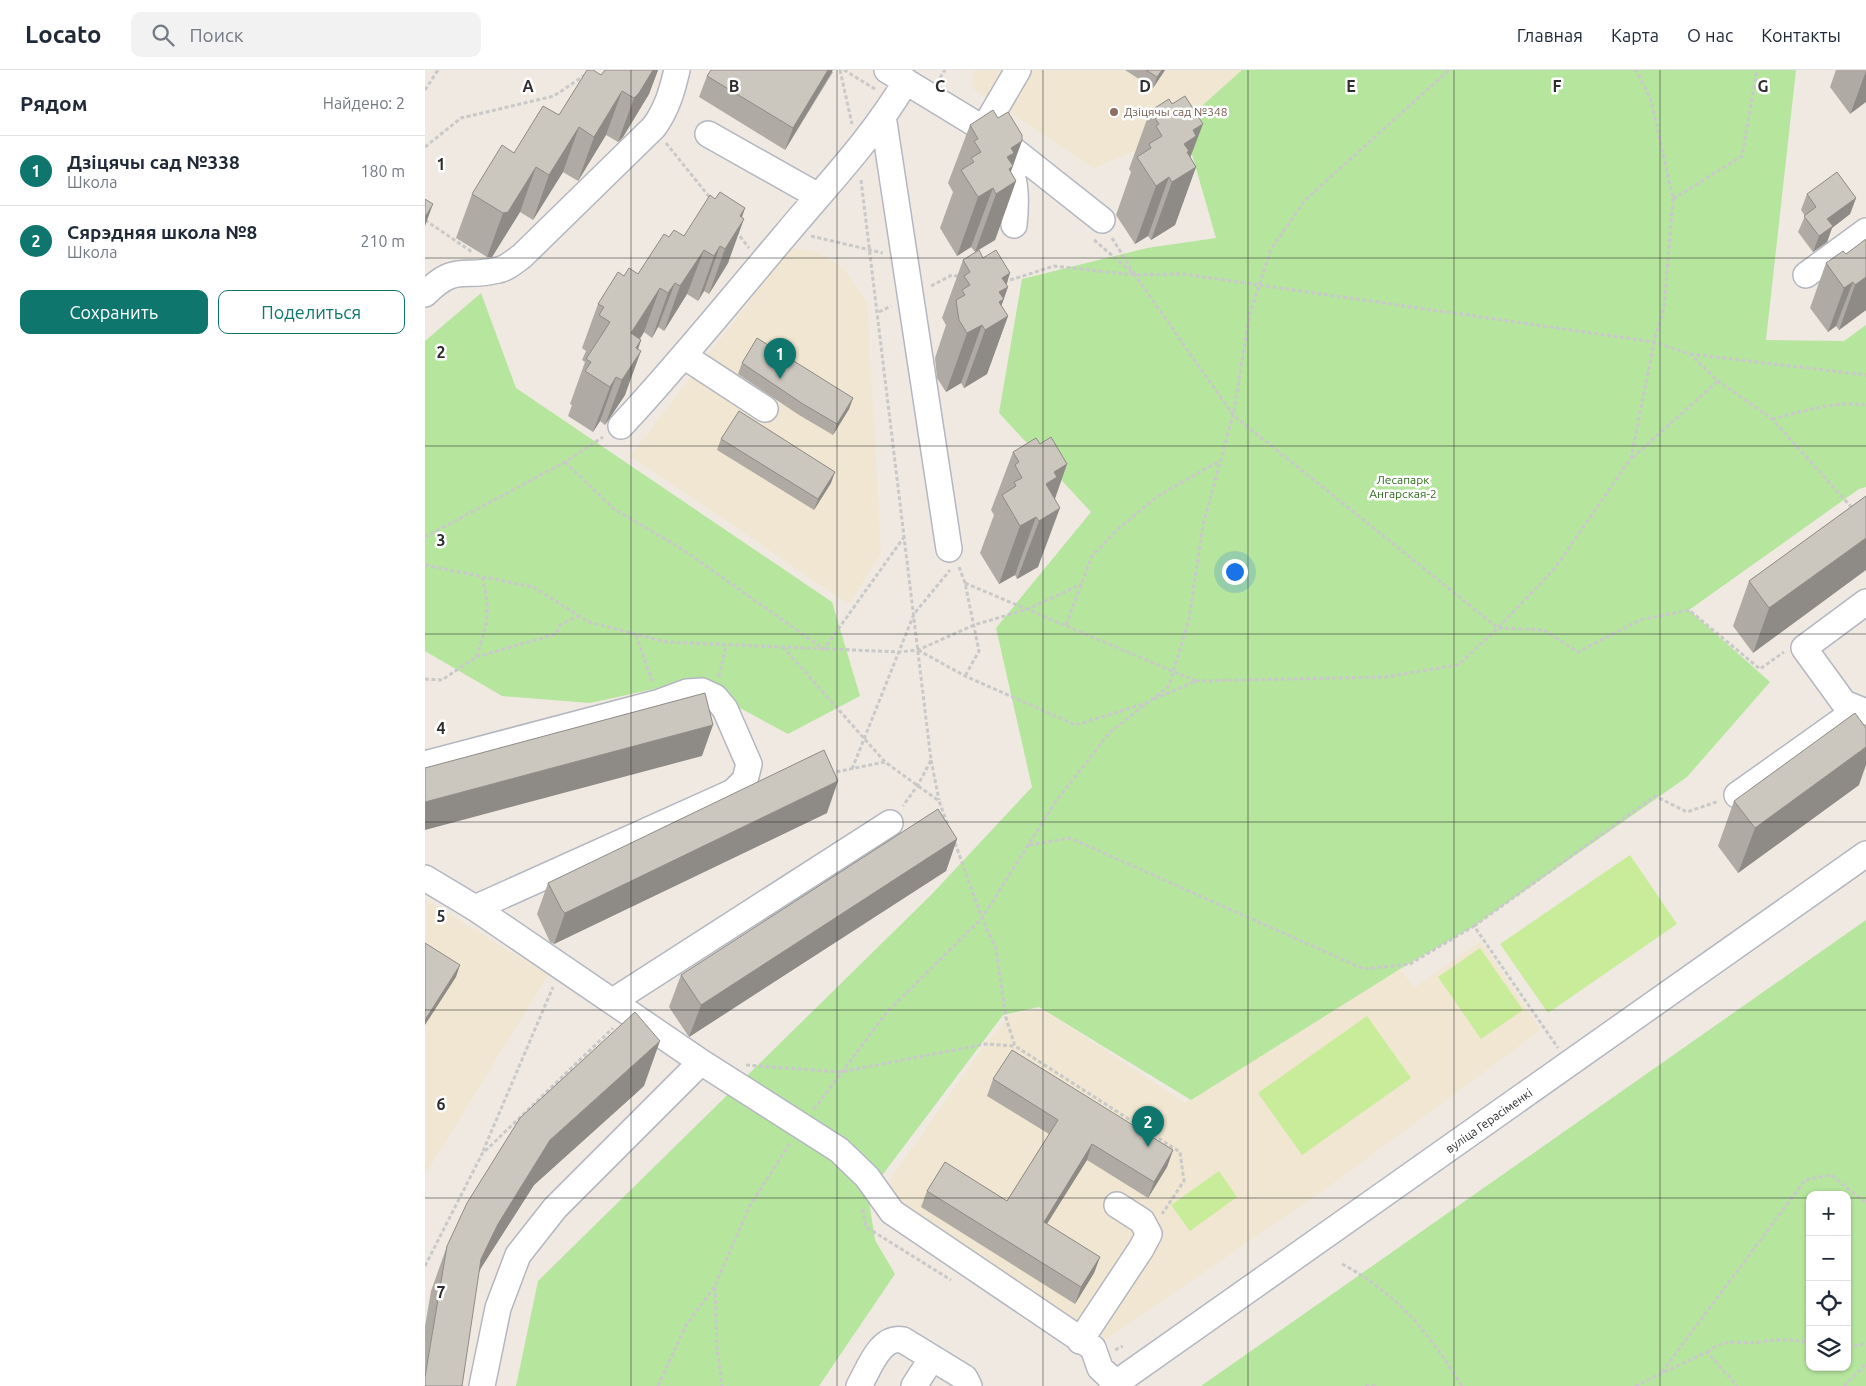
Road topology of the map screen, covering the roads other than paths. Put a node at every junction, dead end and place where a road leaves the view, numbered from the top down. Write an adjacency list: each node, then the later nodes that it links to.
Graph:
1 (677, 70): 12 (street)
2 (1018, 70): 5 (street)
3 (897, 76): 4 (street); 5 (street)
4 (883, 116): 7 (street); 16 (street)
5 (990, 132): 8 (street); 9 (street)
6 (707, 134): 7 (street)
7 (818, 196): 13 (street)
8 (1014, 225)
9 (1096, 229)
10 (1866, 231): 11 (street)
11 (1806, 275)
12 (425, 294)
13 (684, 356): 14 (street); 15 (street)
14 (765, 409)
15 (621, 426)
16 (949, 549)
17 (1866, 602): 18 (street)
18 (1862, 710): 20 (street)
19 (425, 764): 24 (street)
20 (1737, 795)
21 (890, 823): 25 (street)
22 (1866, 854): 30 (street, вуліца Герасіменкі)
23 (425, 878): 24 (street)
24 (475, 908): 25 (street)
25 (621, 1007): 26 (street)
26 (701, 1062): 28 (street); 31 (street)
27 (1117, 1204): 28 (street)
28 (1080, 1341): 30 (street)
29 (932, 1358): 32 (street); 33 (street); 34 (street)
30 (1114, 1384)
31 (482, 1386)
32 (859, 1386)
33 (914, 1386)
34 (969, 1386)

